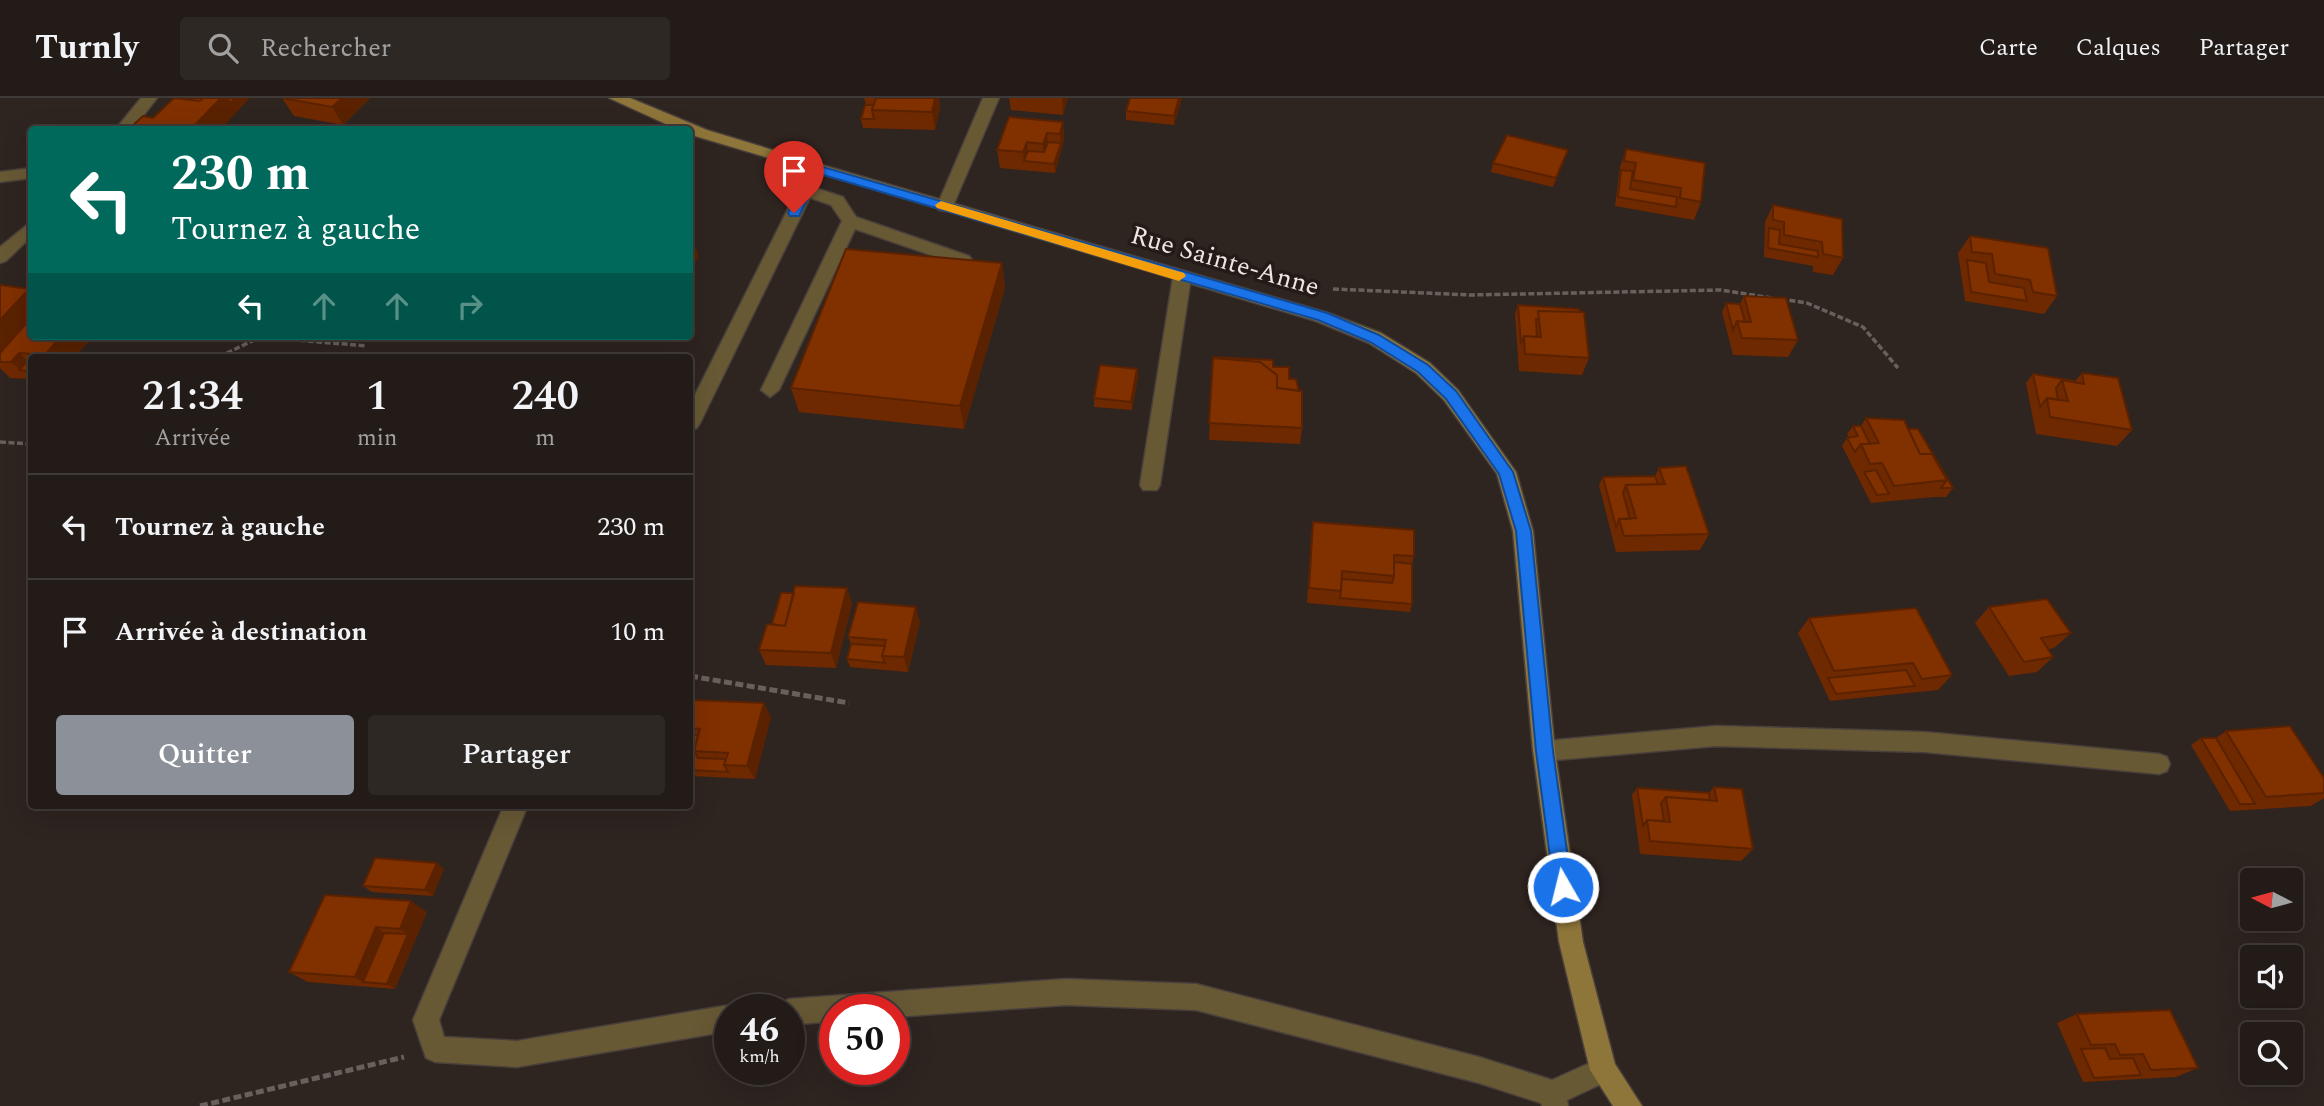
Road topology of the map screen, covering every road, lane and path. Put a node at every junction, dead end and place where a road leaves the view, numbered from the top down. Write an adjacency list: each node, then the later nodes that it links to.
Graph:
1 (149, 98): 4 (street)
2 (991, 98): 11 (street)
3 (621, 99): 5 (main road, Rue Sainte-Anne)
4 (126, 126)
5 (685, 126)
6 (693, 130): 7 (main road, Rue Sainte-Anne)
7 (816, 169): 10 (street); 11 (main road, Rue Sainte-Anne)
8 (28, 174): 9 (street)
9 (0, 177)
10 (806, 190): 12 (street); 24 (street)
11 (945, 206): 16 (main road, Rue Sainte-Anne)
12 (850, 221): 15 (street); 23 (street)
13 (28, 230): 14 (street)
14 (0, 257)
15 (963, 260)
16 (1182, 277): 17 (main road, Rue Sainte-Anne); 27 (street)
17 (1271, 300): 22 (path); 30 (main road, Rue Sainte-Anne)
18 (254, 340): 21 (path)
19 (296, 340): 20 (path)
20 (367, 346)
21 (225, 354)
22 (1898, 368)
23 (770, 390)
24 (693, 417)
25 (0, 442): 26 (path)
26 (28, 444)
27 (1150, 485)
28 (693, 677): 29 (path)
29 (849, 703)
30 (1544, 751): 31 (street); 36 (main road, Rue Sainte-Anne)
31 (2159, 764)
32 (514, 809): 35 (street)
33 (805, 1011): 37 (street)
34 (714, 1021): 35 (street)
35 (435, 1049): 38 (path)
36 (1603, 1070): 37 (street); 39 (main road, Rue Sainte-Anne)
37 (1554, 1100)
38 (200, 1106)
39 (1629, 1106)

